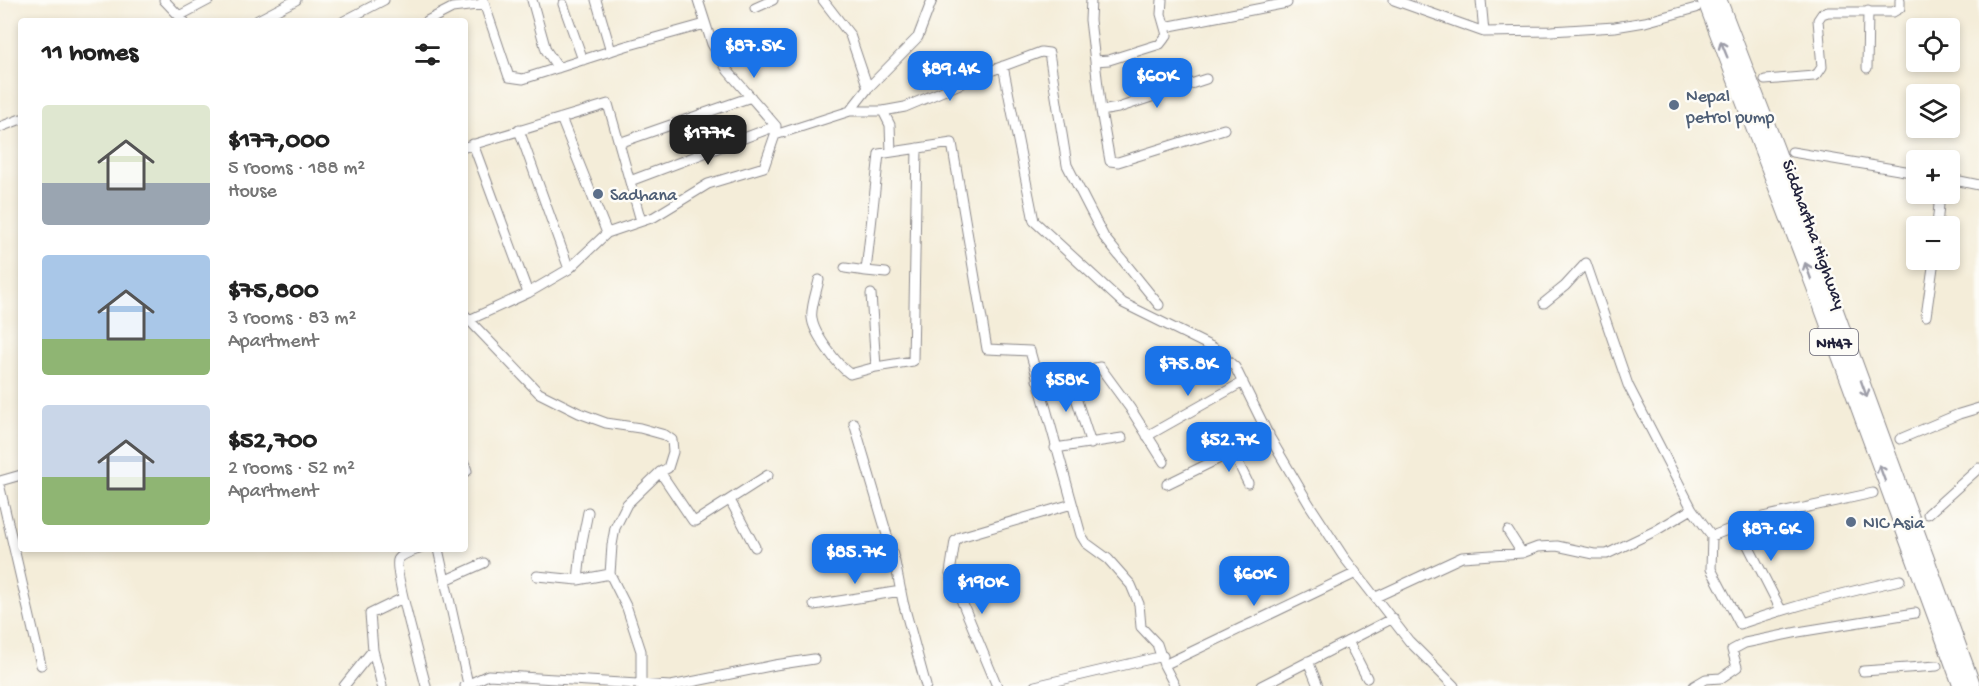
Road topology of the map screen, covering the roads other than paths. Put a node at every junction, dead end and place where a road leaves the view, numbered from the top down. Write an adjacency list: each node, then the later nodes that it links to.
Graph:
1 (164, 0): 23 (street)
2 (209, 0): 24 (street)
3 (296, 0): 25 (street)
4 (384, 0): 26 (street)
5 (532, 0): 35 (street)
6 (596, 0): 31 (street)
7 (698, 0): 28 (street)
8 (773, 0): 21 (street)
9 (823, 0): 39 (street)
10 (932, 0): 39 (street)
11 (1091, 0): 33 (street)
12 (1162, 0): 29 (street)
13 (1394, 0): 30 (street)
14 (1481, 0): 30 (street)
15 (1719, 0): 148 (highway, Siddhartha Highway / NH47, one-way to 148)
16 (1900, 0): 22 (street)
17 (484, 2): 27 (street); 35 (street)
18 (1287, 3): 29 (street)
19 (563, 4): 32 (street)
20 (1700, 4): 30 (street); 147 (highway, Siddhartha Highway / NH47, one-way to 20)
21 (755, 8)
22 (1868, 11): 36 (street); 38 (street)
23 (181, 18)
24 (183, 18)
25 (262, 18)
26 (350, 18)
27 (433, 18)
28 (705, 24): 31 (street); 40 (street)
29 (1165, 27): 33 (street)
30 (1484, 32)
31 (611, 51): 32 (street)
32 (583, 60): 35 (street)
33 (1095, 61): 43 (street)
34 (1003, 66): 42 (street); 70 (street); 77 (street)
35 (558, 68)
36 (1867, 68)
37 (1206, 79): 43 (street)
38 (1765, 80)
39 (868, 88): 41 (street)
40 (751, 97): 49 (street); 50 (street)
41 (850, 111): 42 (street); 49 (street)
42 (883, 111): 53 (street)
43 (1101, 111): 47 (street)
44 (561, 118): 48 (street); 50 (street); 60 (street)
45 (18, 120): 46 (street)
46 (0, 127)
47 (1224, 129)
48 (519, 130): 51 (street); 62 (street)
49 (775, 131): 56 (street); 59 (street)
50 (619, 142): 56 (street)
51 (469, 145): 67 (street)
52 (917, 148): 53 (street); 74 (street); 76 (street)
53 (891, 152): 64 (street)
54 (1792, 152): 55 (street)
55 (1906, 171)
56 (630, 181): 59 (street)
57 (1960, 181): 58 (street)
58 (1979, 185)
59 (642, 221): 60 (street)
60 (607, 233): 62 (street)
61 (845, 268): 64 (street)
62 (569, 269): 67 (street)
63 (1933, 270): 71 (street)
64 (866, 271): 65 (street)
65 (886, 273)
66 (819, 280): 74 (street)
67 (528, 293): 72 (street)
68 (871, 294): 74 (street)
69 (1544, 303): 99 (street)
70 (1159, 305)
71 (1926, 316)
72 (468, 319)
73 (468, 322): 89 (street)
74 (876, 367)
75 (1068, 374): 76 (street); 81 (street); 84 (street)
76 (1037, 380): 85 (street)
77 (1243, 382): 80 (street); 81 (street)
78 (1979, 408): 83 (street)
79 (854, 423): 116 (street)
80 (1269, 434): 86 (street); 111 (street)
81 (1147, 436): 87 (street)
82 (1122, 438): 84 (street)
83 (1900, 439)
84 (1091, 444): 85 (street)
85 (1055, 448): 98 (street)
86 (1233, 452): 93 (street); 94 (street)
87 (1164, 462)
88 (1979, 468): 101 (street)
89 (660, 472): 97 (street); 110 (street)
90 (768, 475): 97 (street)
91 (18, 476): 92 (street)
92 (0, 481)
93 (1248, 483)
94 (1167, 484)
95 (0, 488): 128 (street)
96 (1874, 493): 102 (street)
97 (730, 500): 105 (street)
98 (1072, 504): 126 (street); 140 (street)
99 (1692, 509): 104 (street); 108 (street)
100 (588, 512): 114 (street)
101 (1928, 514)
102 (1738, 526): 104 (street); 120 (street)
103 (1508, 531): 108 (street)
104 (1712, 536): 120 (street)
105 (755, 547)
106 (413, 552): 118 (street)
107 (439, 552): 113 (street)
108 (1522, 553): 117 (street)
109 (484, 563): 113 (street)
110 (610, 573): 114 (street); 134 (street)
111 (1356, 573): 117 (street); 126 (street)
112 (537, 576): 114 (street)
113 (446, 580): 133 (street)
114 (578, 580)
115 (1900, 580): 120 (street)
116 (901, 591): 119 (street); 139 (street)
117 (1376, 597): 122 (street)
118 (404, 598): 124 (street); 137 (street)
119 (814, 605)
120 (1781, 610)
121 (1915, 613): 132 (street)
122 (1393, 618): 123 (street); 145 (street)
123 (1348, 641): 127 (street); 131 (street)
124 (373, 650): 135 (street); 136 (street)
125 (814, 659): 138 (street)
126 (1163, 661): 141 (street); 142 (street)
127 (1308, 661): 143 (street); 144 (street)
128 (41, 665)
129 (1937, 666): 130 (street)
130 (1863, 671)
131 (1367, 678)
132 (1723, 682): 146 (street)
133 (466, 685): 134 (street)
134 (641, 685): 138 (street)
135 (345, 686)
136 (382, 686)
137 (426, 686)
138 (671, 686)
139 (926, 686)
140 (997, 686)
141 (1035, 686)
142 (1175, 686)
143 (1261, 686)
144 (1318, 686)
145 (1454, 686)
146 (1694, 686)
147 (1961, 686)
148 (1973, 686)

